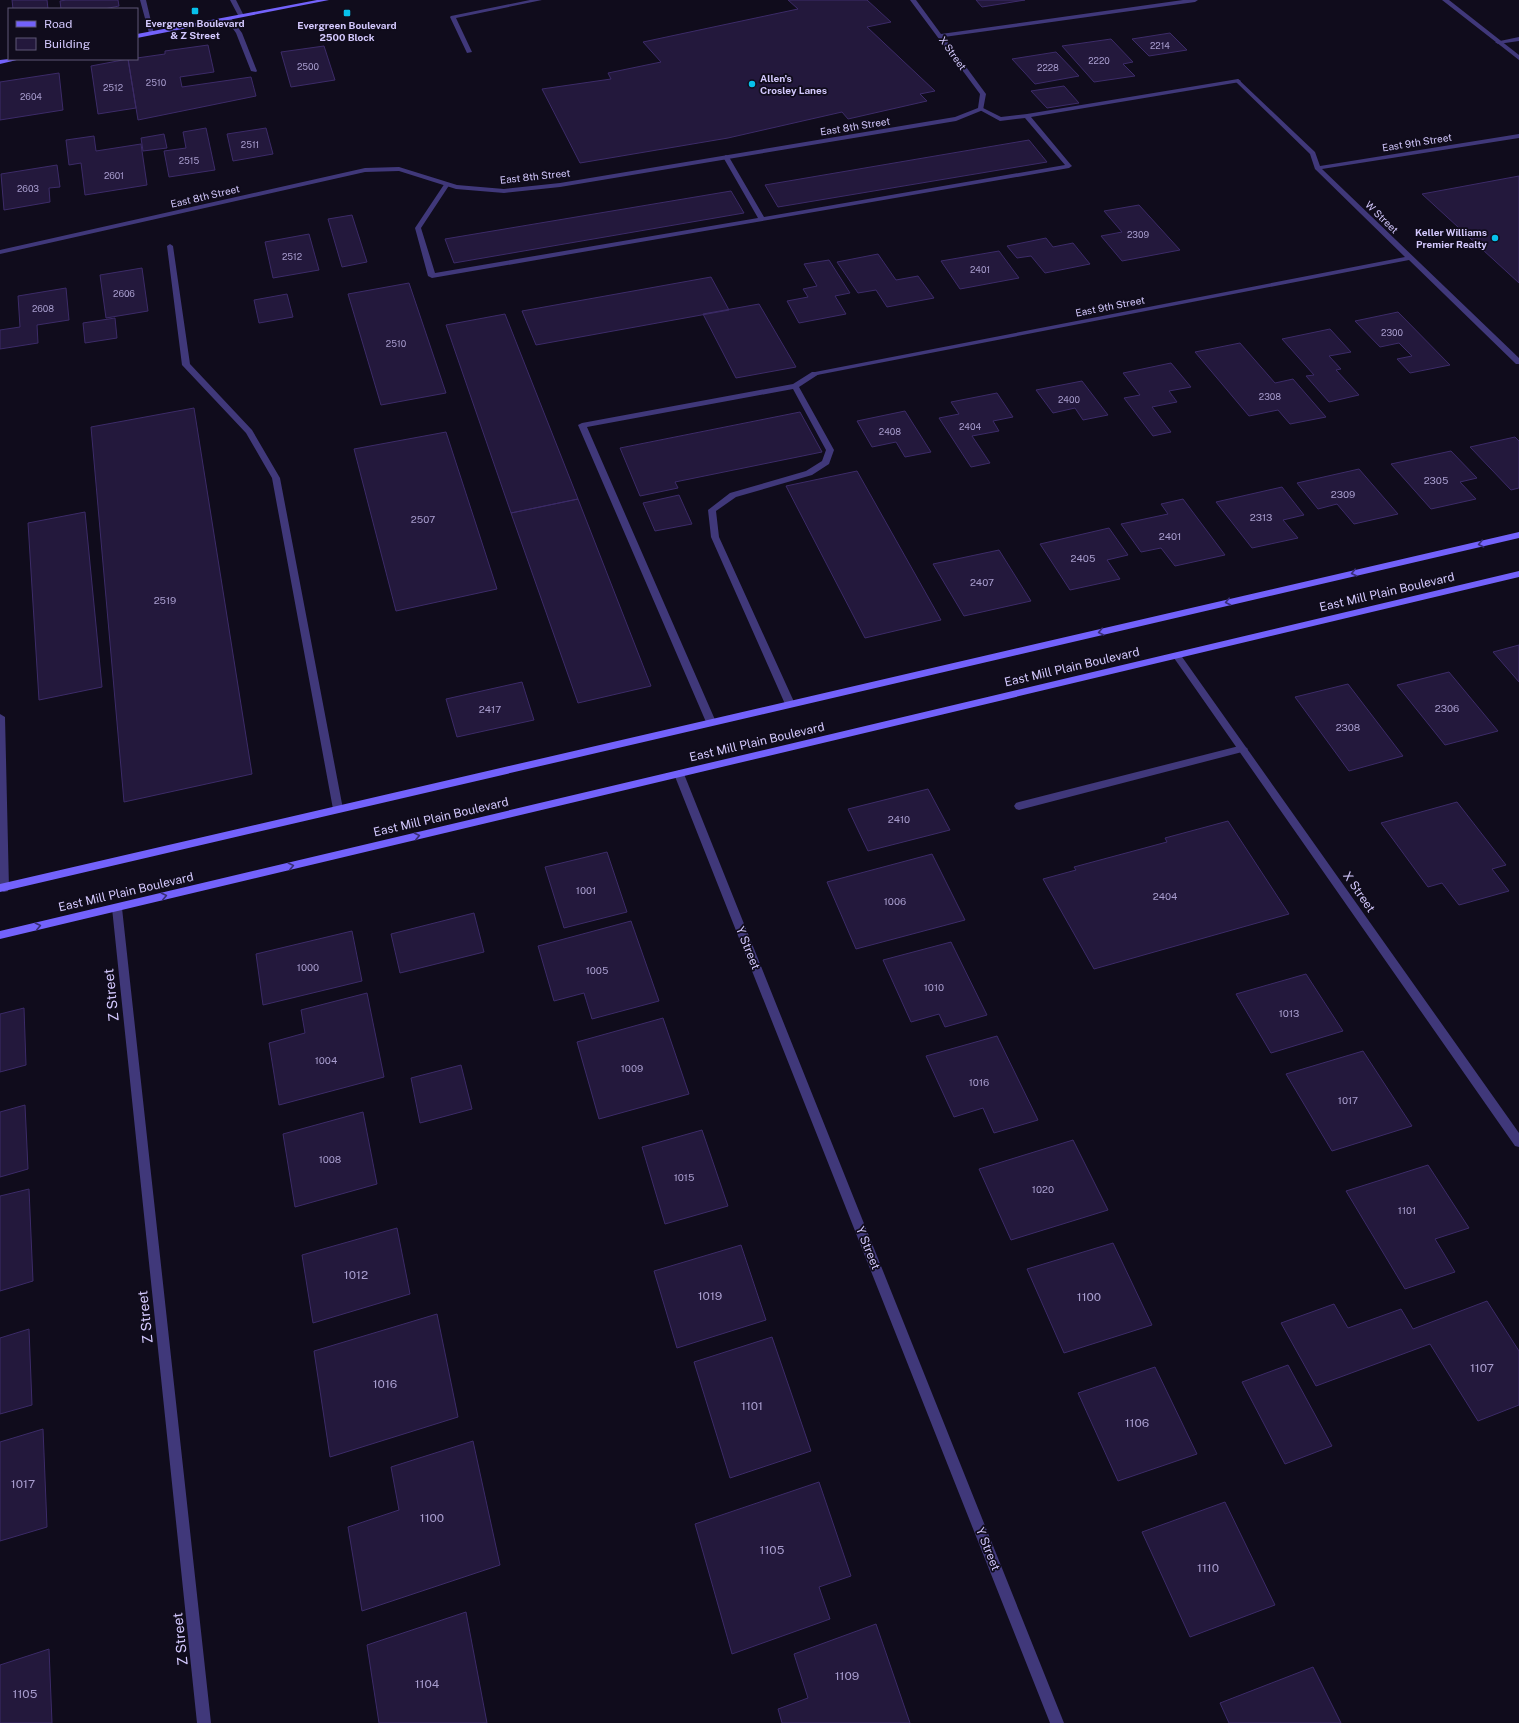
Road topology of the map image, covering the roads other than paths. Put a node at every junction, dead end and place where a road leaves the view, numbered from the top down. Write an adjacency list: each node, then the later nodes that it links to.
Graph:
1 (142, 0): 10 (street)
2 (234, 0): 8 (street)
3 (326, 0): 8 (main road)
4 (539, 0): 15 (street)
5 (914, 0): 12 (street, X Street)
6 (1195, 0): 12 (street)
7 (1445, 0): 14 (street)
8 (241, 16): 9 (main road)
9 (229, 18): 10 (main road); 19 (street)
10 (152, 33): 11 (main road)
11 (138, 36)
12 (941, 36): 20 (street, X Street)
13 (1519, 39): 14 (street)
14 (1498, 42): 16 (street)
15 (469, 52)
16 (1519, 58)
17 (12, 60): 18 (main road)
18 (0, 62)
19 (254, 71)
20 (981, 109): 21 (street); 23 (street, East 8th Street)
21 (1027, 116): 24 (street, W Street); 26 (street)
22 (1519, 136): 24 (street, East 9th Street)
23 (726, 157): 25 (street, East 8th Street); 26 (street)
24 (1318, 168): 29 (street, W Street)
25 (447, 184): 26 (street); 28 (street, East 8th Street)
26 (762, 219)
27 (170, 246): 41 (street)
28 (0, 252)
29 (1410, 258): 30 (street, W Street); 31 (street, East 9th Street)
30 (1519, 362)
31 (795, 386): 35 (street); 37 (street)
32 (1519, 535): 35 (main road, one-way to 35)
33 (1519, 574): 34 (main road, East Mill Plain Boulevard)
34 (1177, 656): 38 (street, X Street); 39 (main road, East Mill Plain Boulevard)
35 (790, 704): 37 (main road)
36 (0, 717): 42 (street)
37 (711, 722): 41 (main road)
38 (1243, 749): 40 (street); 45 (street, X Street)
39 (679, 774): 43 (main road, East Mill Plain Boulevard, one-way to 39); 47 (street, Y Street)
40 (1019, 806)
41 (338, 808): 42 (main road)
42 (2, 888)
43 (117, 908): 44 (main road, East Mill Plain Boulevard, one-way to 43); 46 (street, Z Street)
44 (0, 935)
45 (1519, 1142)
46 (204, 1723)
47 (1057, 1723)

